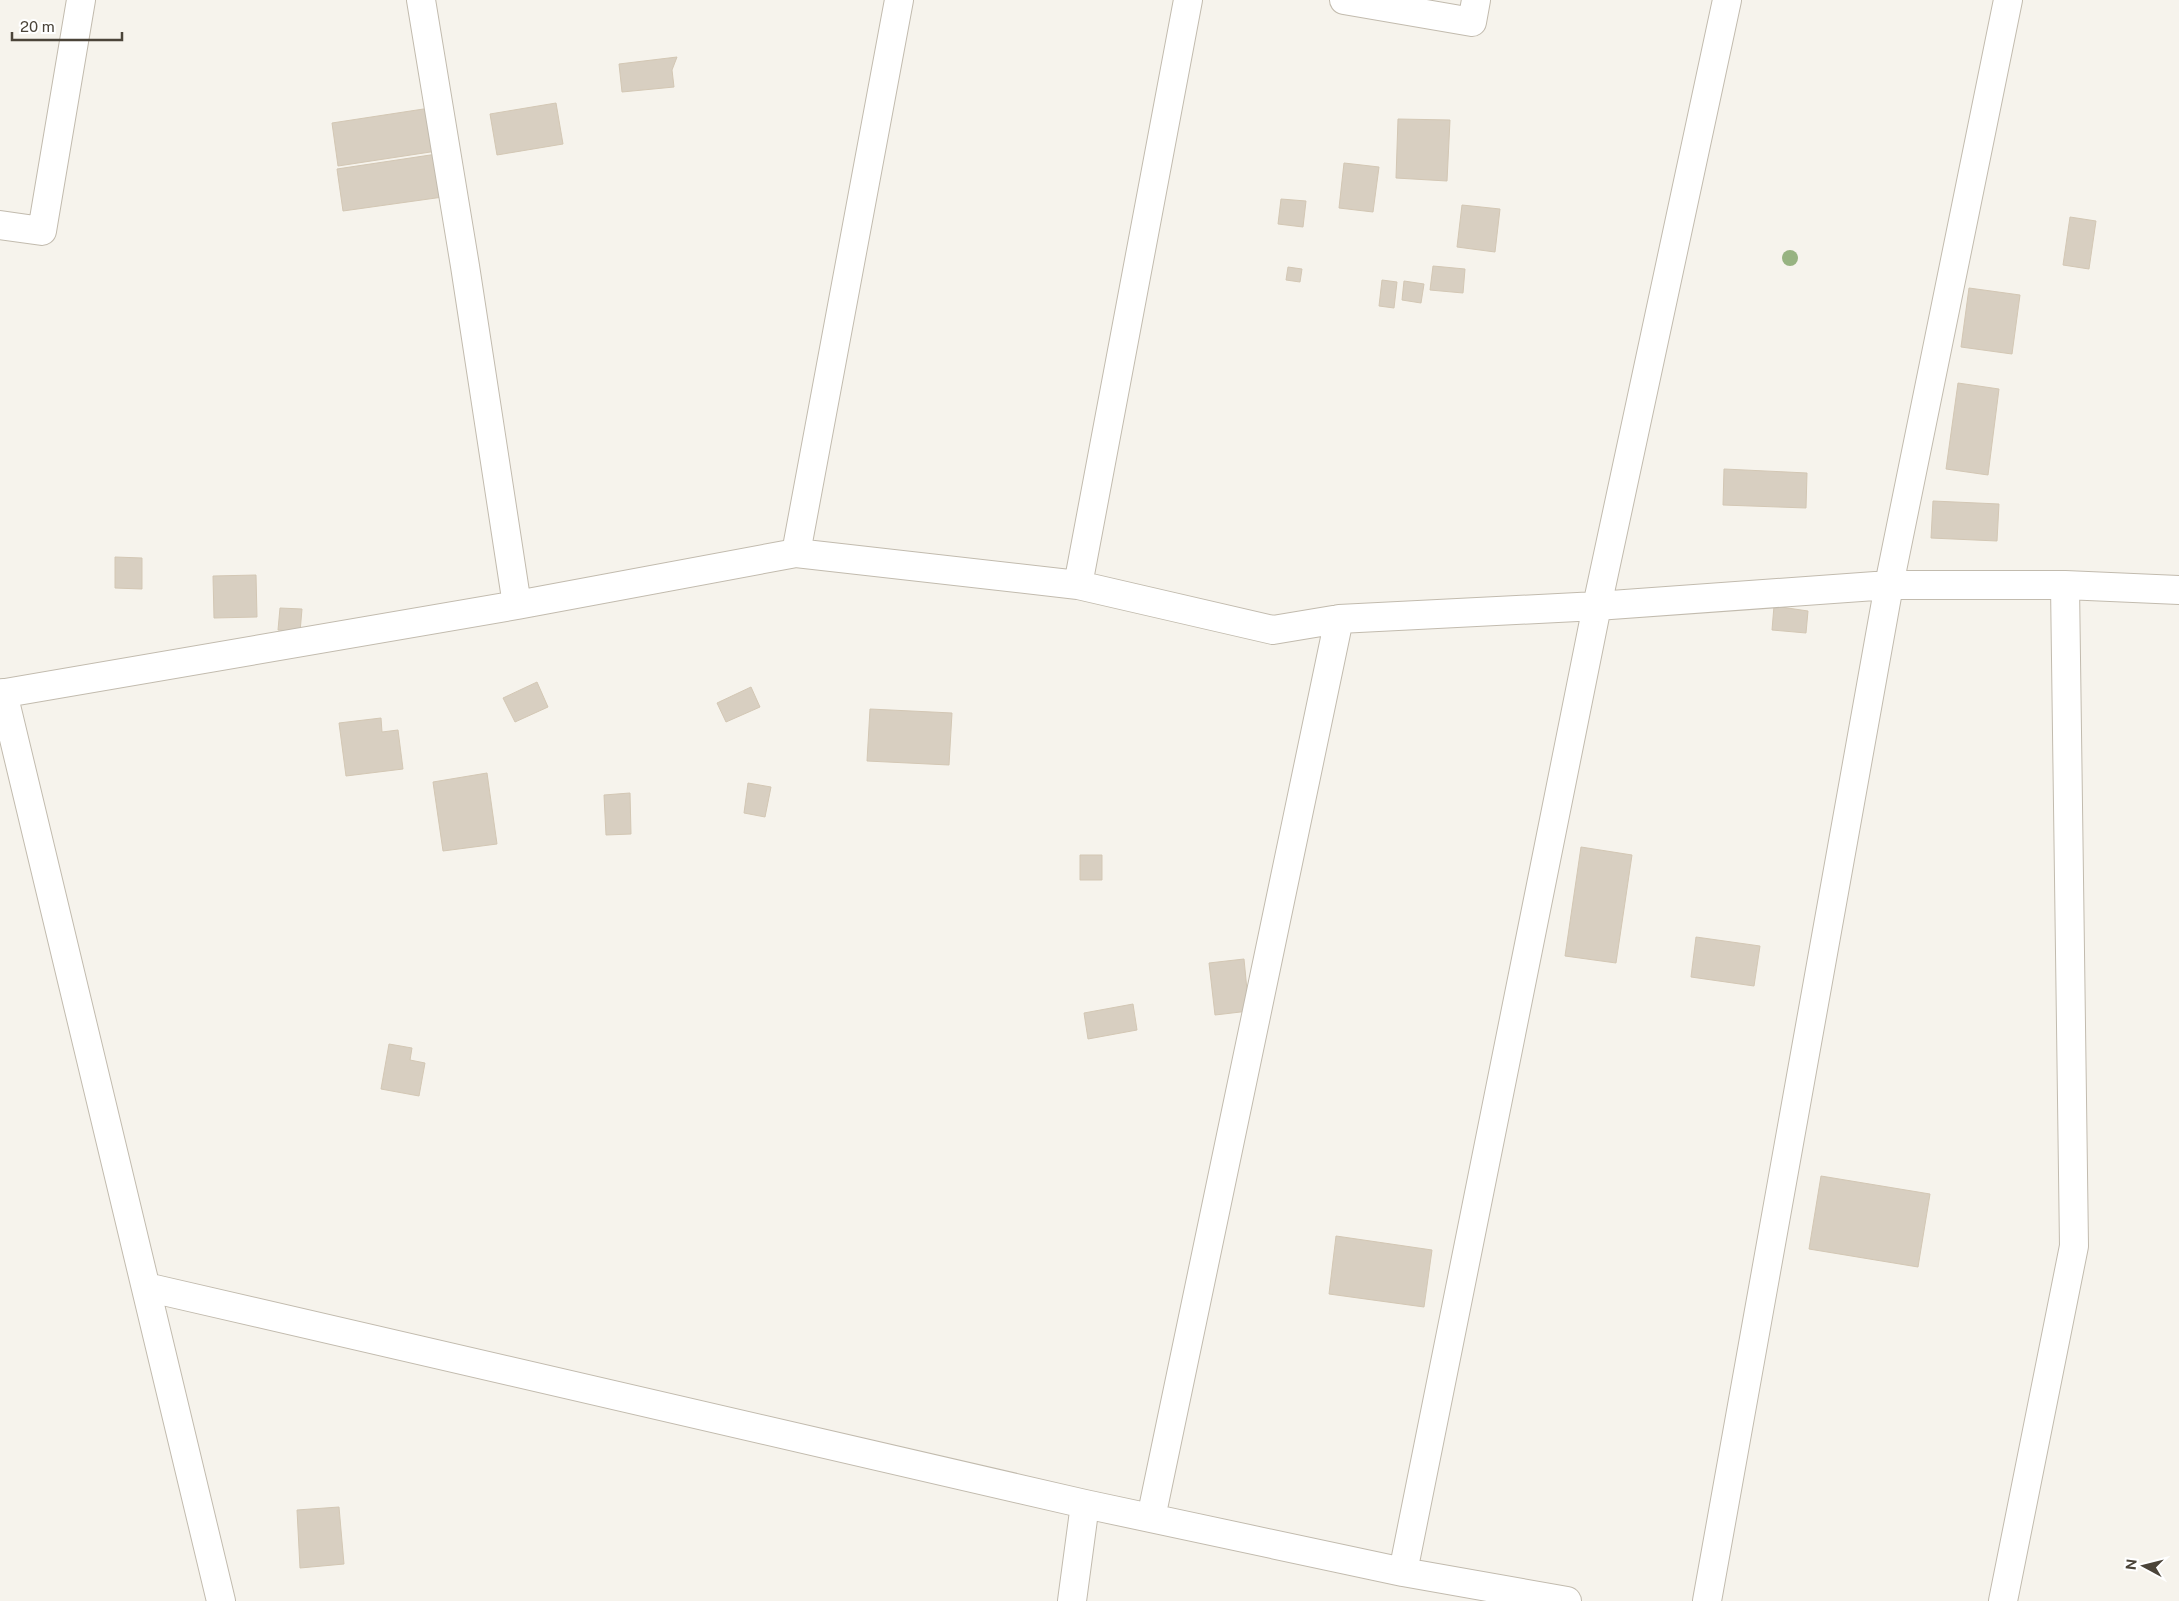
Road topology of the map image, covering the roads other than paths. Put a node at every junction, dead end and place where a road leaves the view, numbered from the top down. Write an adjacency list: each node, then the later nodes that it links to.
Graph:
1 (81, 0): 9 (street)
2 (421, 0): 15 (street)
3 (899, 0): 10 (street)
4 (1188, 0): 11 (street)
5 (1344, 0): 6 (street)
6 (1476, 0)
7 (1727, 0): 16 (street)
8 (2008, 0): 12 (street)
9 (0, 225)
10 (796, 552): 11 (street); 15 (street)
11 (1078, 585): 17 (street)
12 (1888, 585): 13 (street); 16 (street); 26 (street)
13 (2065, 585): 14 (street); 27 (street)
14 (2179, 590)
15 (517, 605): 18 (street)
16 (1597, 606): 17 (street); 22 (street)
17 (1339, 619): 21 (street)
18 (2, 693): 19 (street)
19 (146, 1287): 20 (street); 23 (street)
20 (1085, 1504): 21 (street); 24 (street)
21 (1151, 1518): 22 (street)
22 (1403, 1572): 25 (street)
23 (221, 1601)
24 (1072, 1601)
25 (1567, 1601)
26 (1707, 1601)
27 (2003, 1601)

